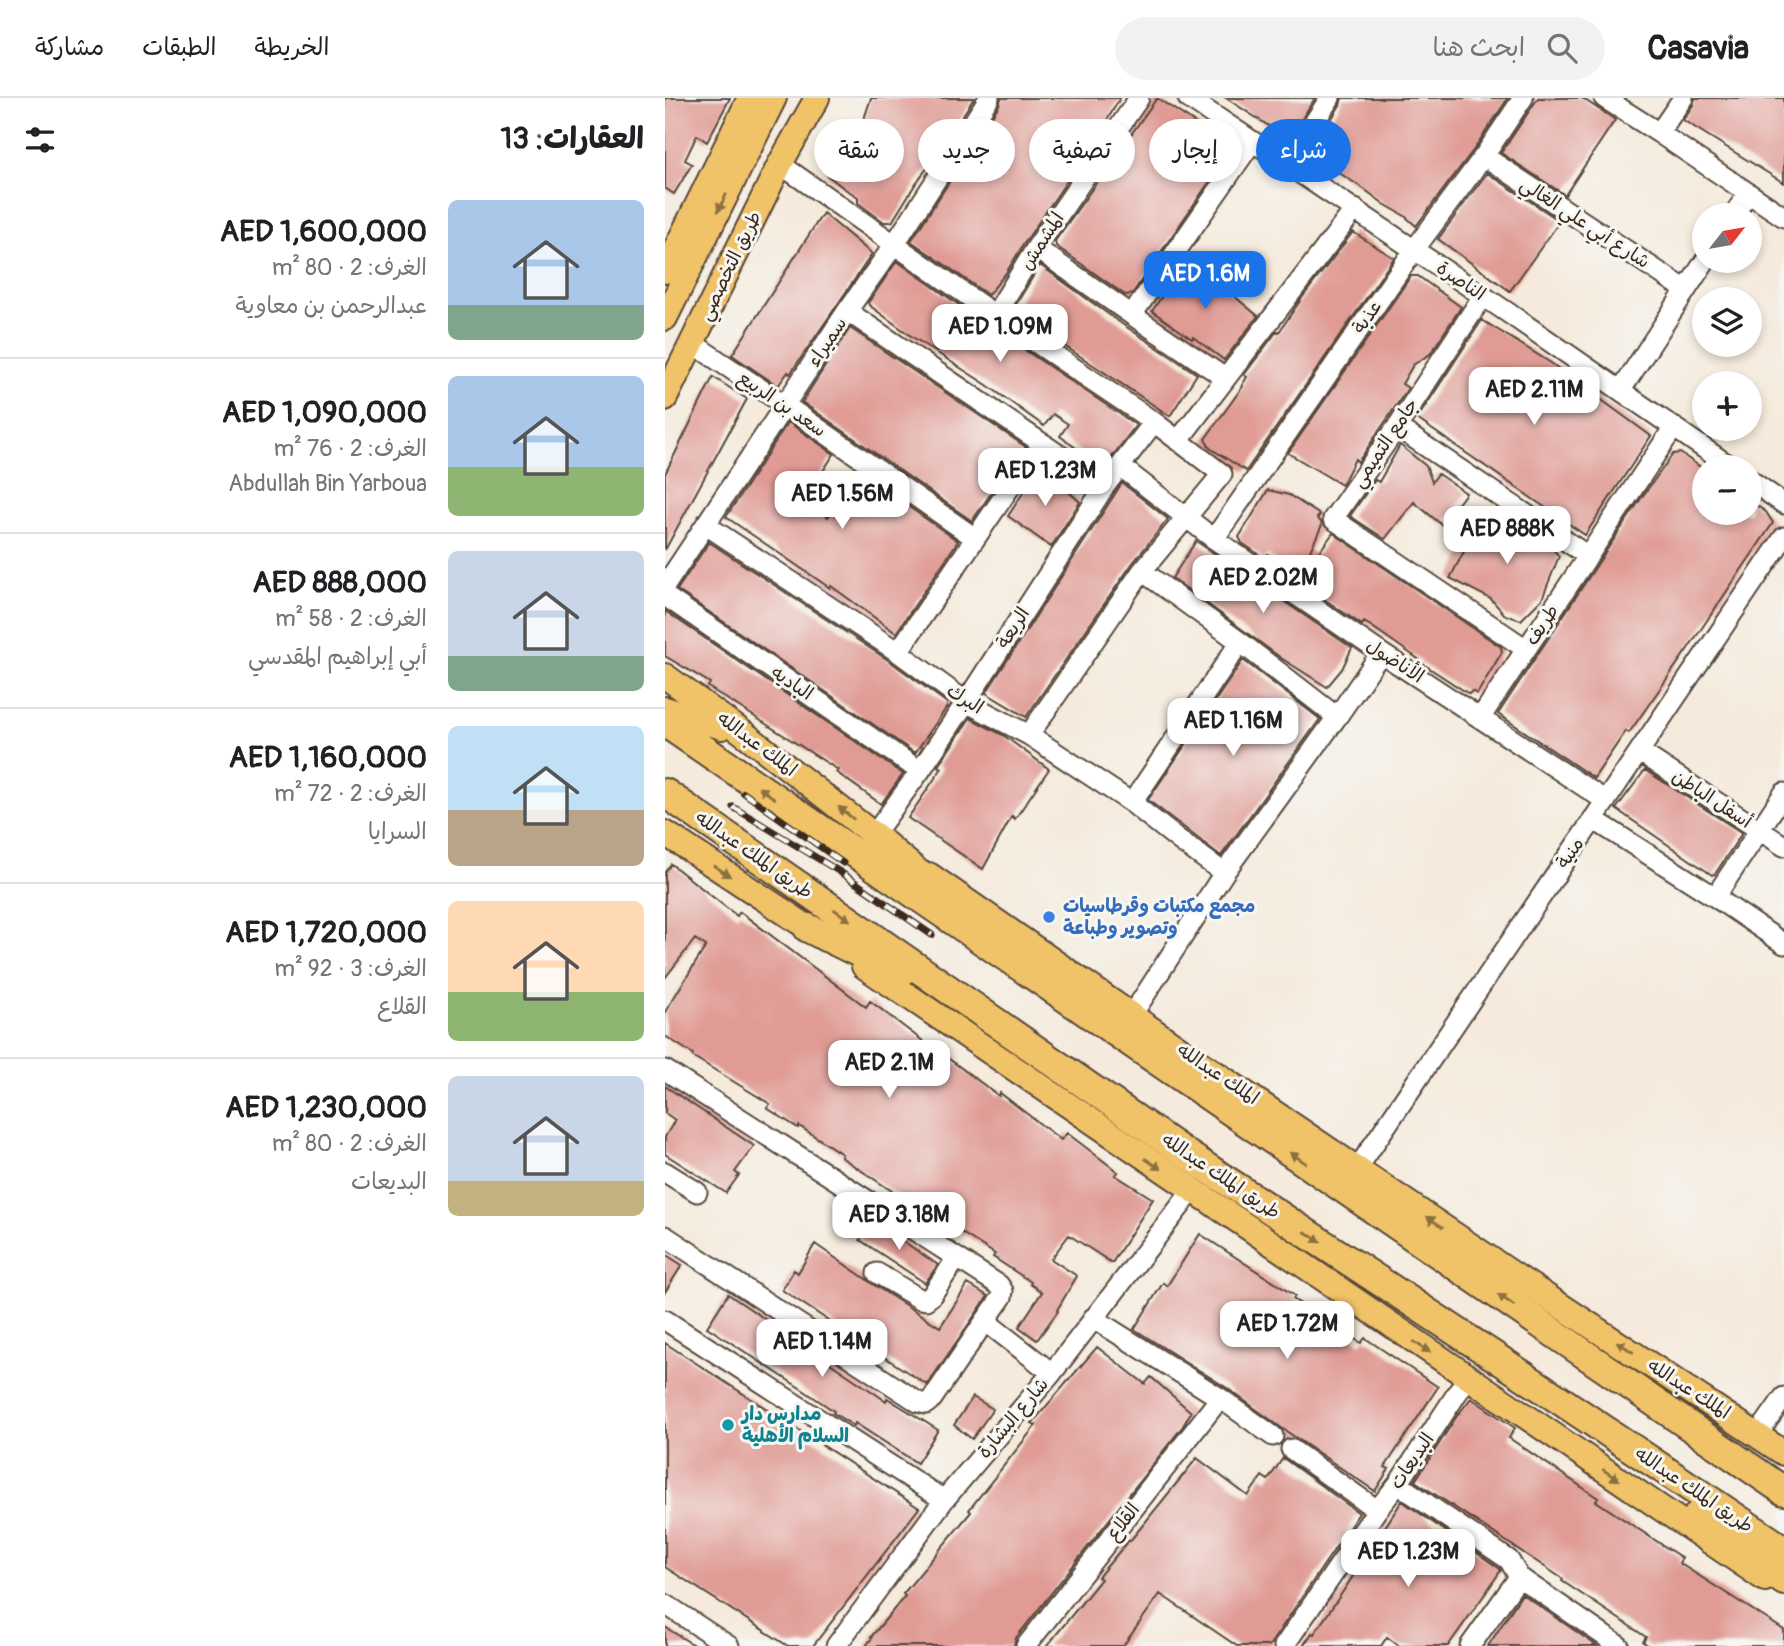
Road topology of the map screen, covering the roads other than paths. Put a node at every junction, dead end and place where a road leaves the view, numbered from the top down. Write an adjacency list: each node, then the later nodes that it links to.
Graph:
1 (750, 98): 26 (main road)
2 (774, 98): 33 (main road, one-way to 33)
3 (800, 98): 35 (main road)
4 (817, 98): 17 (main road, طريق التخصصي)
5 (989, 98): 23 (street, سميراء)
6 (1139, 98): 24 (street, المشمش)
7 (1188, 98): 14 (street, الناصرة)
8 (1330, 98): 12 (street)
9 (1524, 98): 16 (street, عذبة)
10 (1604, 98): 13 (street)
11 (1683, 98): 13 (street)
12 (1316, 119)
13 (1659, 133): 19 (street)
14 (1252, 142): 15 (street, الناصرة); 32 (street)
15 (1256, 145)
16 (1484, 156): 25 (street, عذبة); 28 (street, شارع أبي علي الغالي)
17 (780, 164): 23 (street); 34 (main road, طريق التخصصي)
18 (1314, 182): 21 (street, الناصرة)
19 (1748, 193): 20 (street); 22 (street)
20 (1742, 203)
21 (1355, 209): 25 (street, الناصرة); 36 (street)
22 (1784, 218)
23 (894, 245): 30 (street, سميراء); 31 (street)
24 (1036, 248): 31 (street, المشمش); 32 (street)
25 (1414, 250): 29 (street, الناصرة); 54 (street, عذبة)
26 (665, 271)
27 (1697, 273): 28 (street)
28 (1686, 290): 37 (street)
29 (1483, 296): 37 (street, الناصرة); 41 (street, جامع التميمي)
30 (847, 311): 39 (street, سميراء); 44 (street)
31 (995, 315): 40 (street)
32 (1132, 315): 36 (street)
33 (665, 318)
34 (692, 343): 38 (main road, طريق التخصصي); 39 (street, سعد بن الربيع)
35 (665, 362)
36 (1225, 378): 43 (street)
37 (1621, 390): 42 (street, الناصرة)
38 (665, 398)
39 (785, 405): 51 (street, سميراء); 53 (street, سعد بن الربيع)
40 (1154, 422): 43 (street); 46 (street, الريعة)
41 (1397, 427): 55 (street); 60 (street, جامع التميمي)
42 (1674, 427): 45 (street, الناصرة); 55 (street, طريف)
43 (1178, 441): 50 (street)
44 (1044, 444): 47 (street); 53 (street)
45 (1714, 455)
46 (1120, 466): 47 (street, الريعة); 50 (street, الأناضول)
47 (1105, 486): 64 (street, الريعة)
48 (1762, 488): 49 (street)
49 (1784, 504)
50 (1187, 517): 54 (street, الأناضول); 56 (street)
51 (706, 525): 57 (street, سميراء); 61 (street, البرك)
52 (1784, 537): 70 (street, منية)
53 (975, 538): 61 (street)
54 (1214, 539): 62 (street, الأناضول)
55 (1588, 556): 60 (street, طريف)
56 (1142, 571): 59 (street); 69 (street)
57 (665, 586)
58 (665, 596): 71 (street, الباديه)
59 (1240, 642): 65 (street); 75 (street)
60 (1525, 649): 66 (street, طريف)
61 (898, 652): 64 (street, البرك)
62 (1381, 653): 65 (street); 66 (street, الأناضول)
63 (665, 676): 68 (main road, الملك عبدالله)
64 (966, 702): 69 (street, البرك); 71 (street, الريعة)
65 (1337, 717): 81 (street)
66 (1481, 717): 74 (street, الأناضول)
67 (669, 719): 68 (main road); 87 (highway, one-way to 67)
68 (746, 735): 79 (main road, الملك عبدالله, one-way to 68)
69 (1029, 735): 75 (street, البرك)
70 (1640, 752): 74 (street, منية); 77 (street, أسفل الباطن)
71 (920, 771): 79 (street, الريعة)
72 (665, 793): 88 (highway, طريق الملك عبدالله, one-way to 88)
73 (1784, 793): 77 (street)
74 (1606, 801): 76 (street, منية)
75 (1132, 803): 81 (street, البرك)
76 (1593, 819): 82 (street); 89 (street, منية)
77 (1759, 829): 80 (street, أسفل الباطن); 82 (street)
78 (665, 833): 83 (main road, one-way to 83)
79 (873, 836): 85 (main road, الملك عبدالله); 87 (highway)
80 (1784, 846)
81 (1224, 873): 85 (street)
82 (1715, 897): 84 (street)
83 (808, 928): 88 (highway); 91 (main road, one-way to 91)
84 (1784, 944)
85 (1132, 1015): 89 (main road, الملك عبدالله)
86 (665, 1070): 94 (street)
87 (1224, 1108): 99 (highway, one-way to 87)
88 (1186, 1154): 100 (highway, طريق الملك عبدالله, one-way to 100)
89 (1357, 1169): 105 (main road, الملك عبدالله, one-way to 89)
90 (665, 1172): 92 (street)
91 (1192, 1191): 96 (street, شارع البشارة); 102 (main road, one-way to 102)
92 (697, 1192)
93 (665, 1236): 98 (street)
94 (957, 1258): 95 (street); 98 (street)
95 (877, 1273)
96 (1093, 1318): 101 (street, شارع البشارة); 104 (street)
97 (665, 1320): 112 (street)
98 (985, 1321): 101 (street)
99 (1538, 1321): 109 (highway); 111 (highway)
100 (1509, 1366): 114 (highway, طريق الملك عبدالله); 116 (highway)
101 (1052, 1373): 112 (street, شارع البشارة)
102 (1467, 1378): 110 (street, البديعات); 117 (main road, one-way to 117)
103 (1784, 1397): 105 (street)
104 (1220, 1398): 106 (street); 121 (street, القلاع)
105 (1758, 1434): 108 (main road, الملك عبدالله)
106 (1272, 1436)
107 (1291, 1449): 113 (street)
108 (1784, 1452)
109 (1784, 1471)
110 (1398, 1484): 113 (street, البديعات); 115 (street)
111 (1784, 1491)
112 (944, 1500): 120 (street, شارع البشارة)
113 (1377, 1510): 122 (street, البديعات)
114 (1784, 1550)
115 (1519, 1577): 123 (street); 124 (street)
116 (1784, 1581)
117 (1784, 1592)
118 (665, 1604): 119 (street)
119 (729, 1646)
120 (836, 1646)
121 (1025, 1646)
122 (1284, 1646)
123 (1470, 1646)
124 (1619, 1646)

